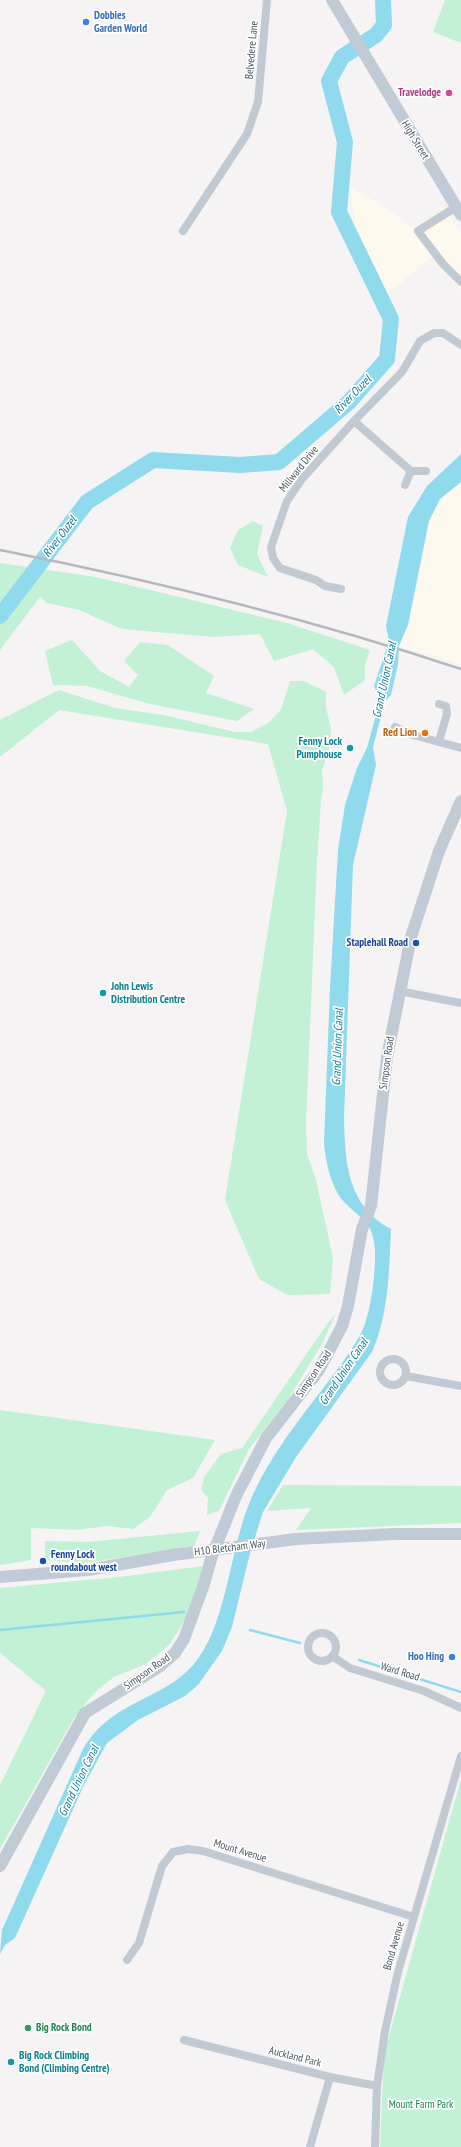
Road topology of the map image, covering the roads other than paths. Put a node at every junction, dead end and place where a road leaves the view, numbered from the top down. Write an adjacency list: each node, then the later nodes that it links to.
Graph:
1 (268, 0): 4 (street, Belvedere Lane)
2 (332, 0): 3 (street, High Street)
3 (458, 211): 5 (street)
4 (182, 231)
5 (461, 282)
6 (461, 344): 7 (street, Millward Drive)
7 (354, 421): 8 (street); 11 (street, Millward Drive)
8 (410, 471): 9 (street); 10 (street)
9 (426, 471)
10 (405, 485)
11 (341, 589)
12 (439, 704): 14 (street)
13 (395, 727): 14 (street)
14 (439, 741): 15 (street)
15 (461, 748)
16 (461, 801): 17 (street, Simpson Road)
17 (399, 991): 18 (street); 26 (street, Simpson Road)
18 (461, 1003)
19 (406, 1376): 20 (street)
20 (461, 1386)
21 (461, 1534): 22 (street, H10 Bletcham Way, bridge)
22 (0, 1577)
23 (332, 1656): 24 (street, Ward Road)
24 (461, 1708)
25 (461, 1756): 27 (street, Bond Avenue)
26 (0, 1866)
27 (414, 1917): 28 (street, Mount Avenue); 31 (street, Bond Avenue)
28 (127, 1960)
29 (184, 2040): 30 (street, Auckland Park)
30 (330, 2077): 31 (street); 32 (street, Auckland Park)
31 (377, 2086): 33 (street, Bond Avenue)
32 (310, 2147)
33 (375, 2147)

